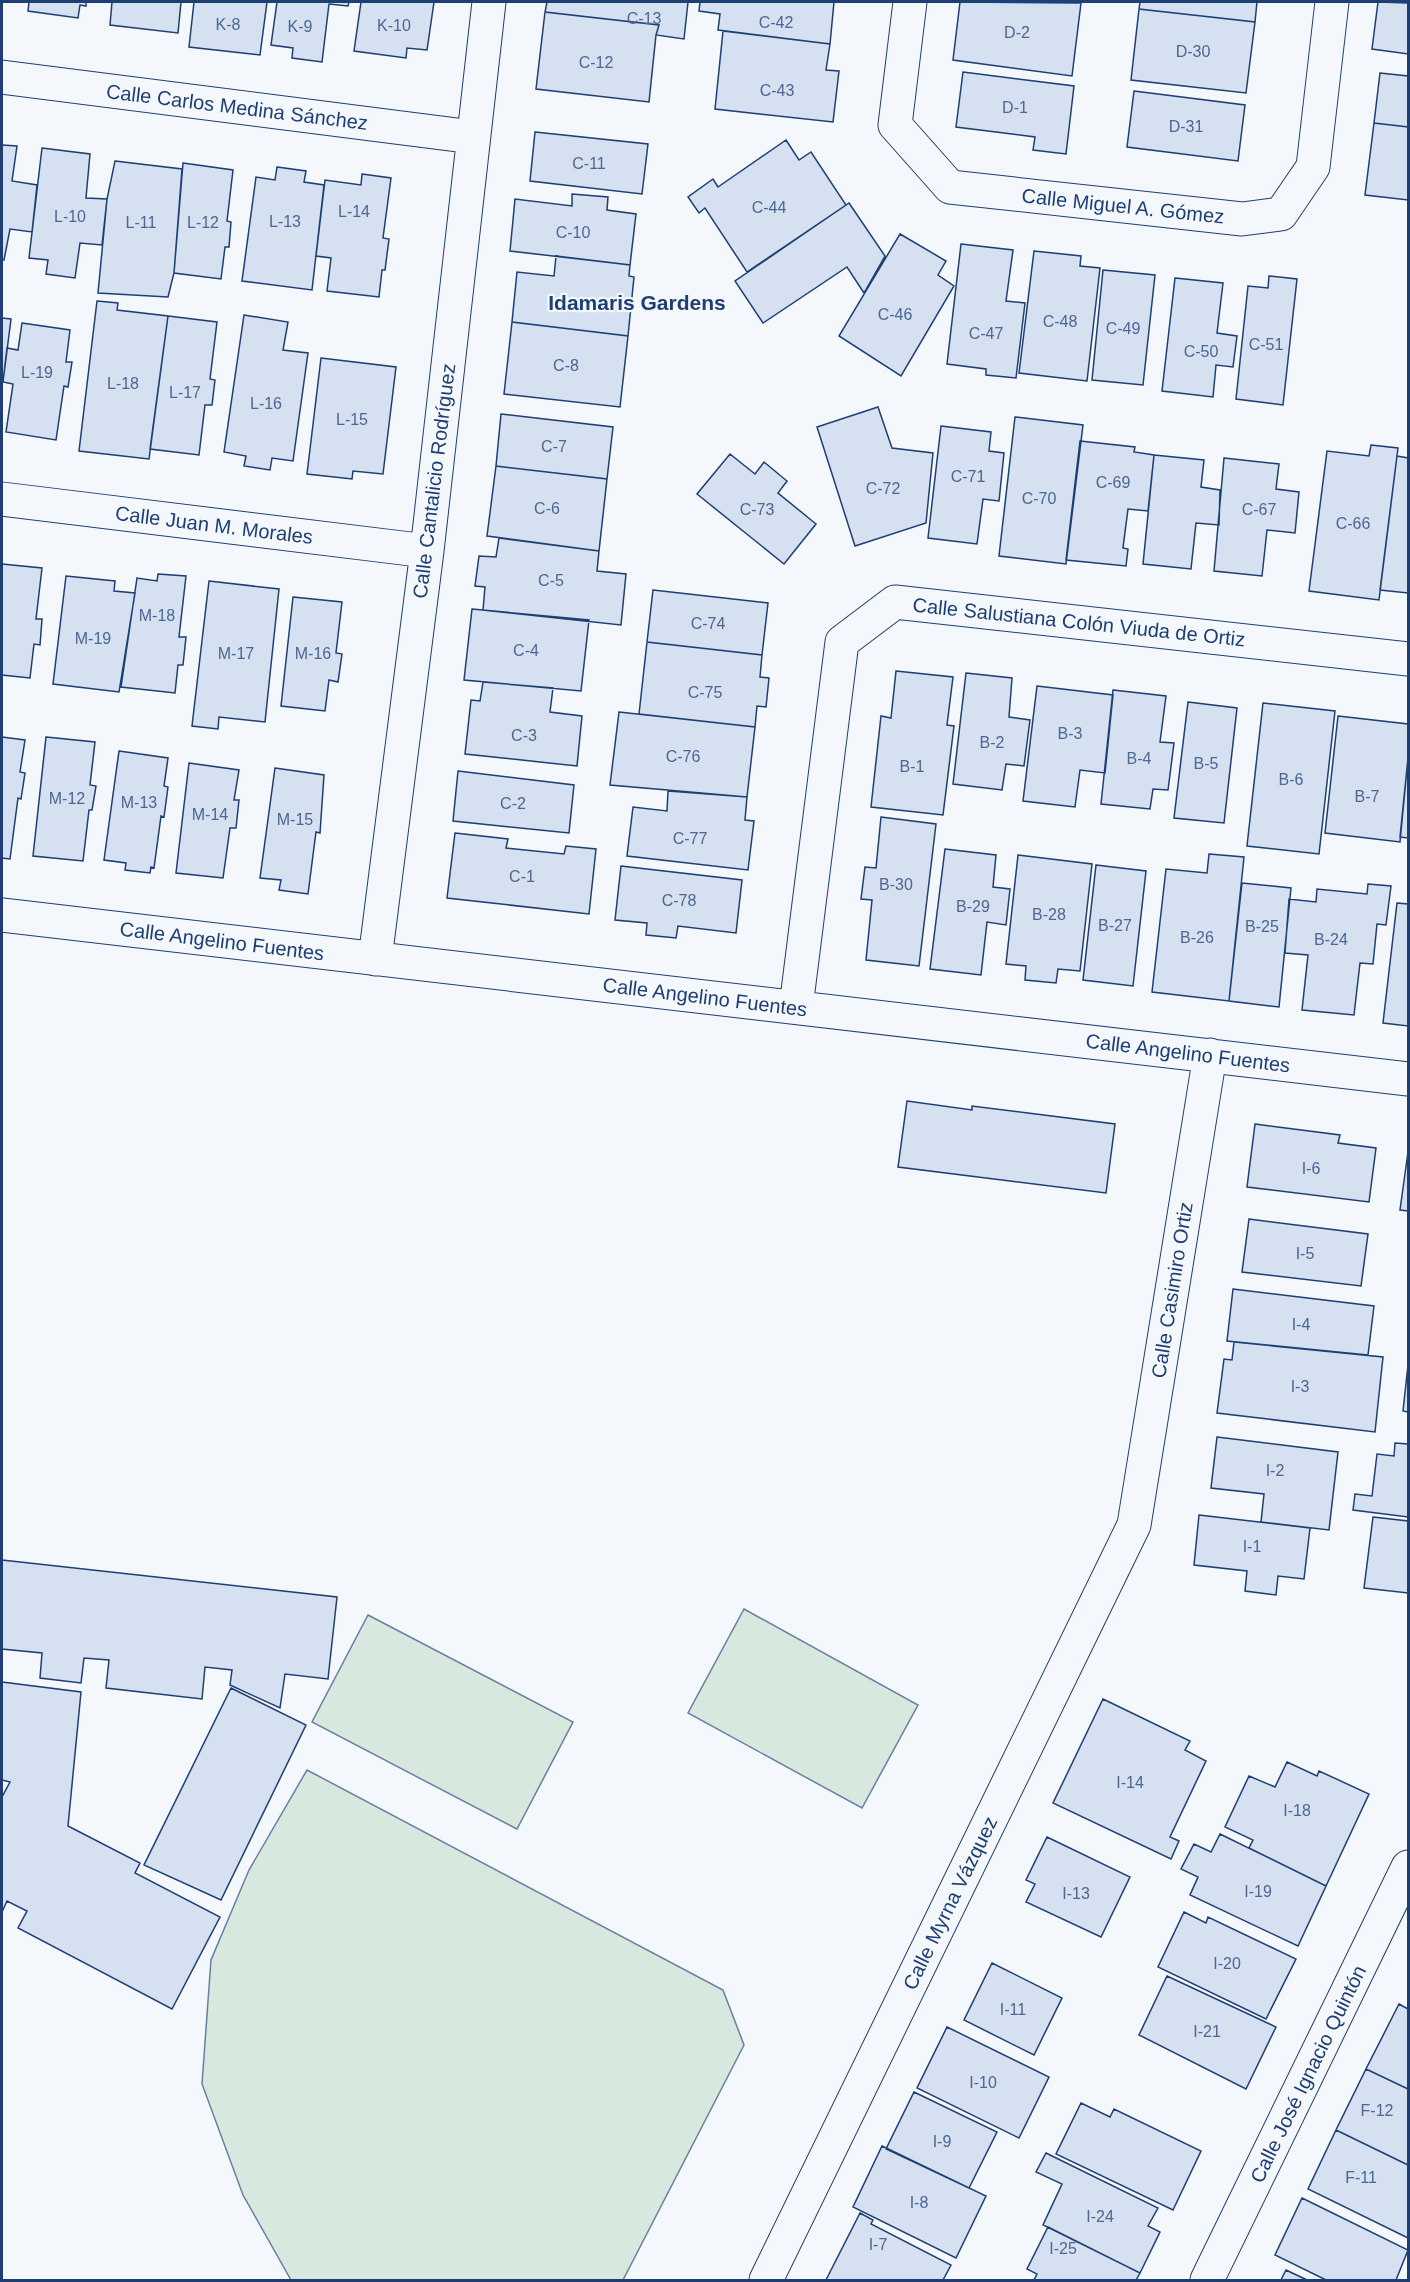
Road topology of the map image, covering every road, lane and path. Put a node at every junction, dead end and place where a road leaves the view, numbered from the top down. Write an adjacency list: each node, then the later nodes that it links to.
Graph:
1 (489, 2): 5 (street, Calle Cantalicio Rodríguez)
2 (910, 2): 3 (street, Calle Miguel A. Gómez)
3 (1332, 2)
4 (2, 77): 5 (street, Calle Carlos Medina Sánchez)
5 (473, 137): 7 (street, Calle Cantalicio Rodríguez)
6 (2, 498): 7 (street, Calle Juan M. Morales)
7 (426, 551): 10 (street, Calle Cantalicio Rodríguez)
8 (1408, 659): 11 (street, Calle Salustiana Colón Viuda de Ortiz)
9 (2, 915): 10 (street, Calle Angelino Fuentes)
10 (375, 959): 11 (street, Calle Angelino Fuentes)
11 (796, 1007): 12 (street, Calle Angelino Fuentes)
12 (1210, 1055): 13 (street, Calle Angelino Fuentes); 14 (street, Calle Casimiro Ortiz)
13 (1408, 1079)
14 (1134, 1525): 16 (street, Calle Myrna Vázquez)
15 (1408, 1867): 17 (street, Calle José Ignacio Quintón)
16 (766, 2280)
17 (1207, 2280)

